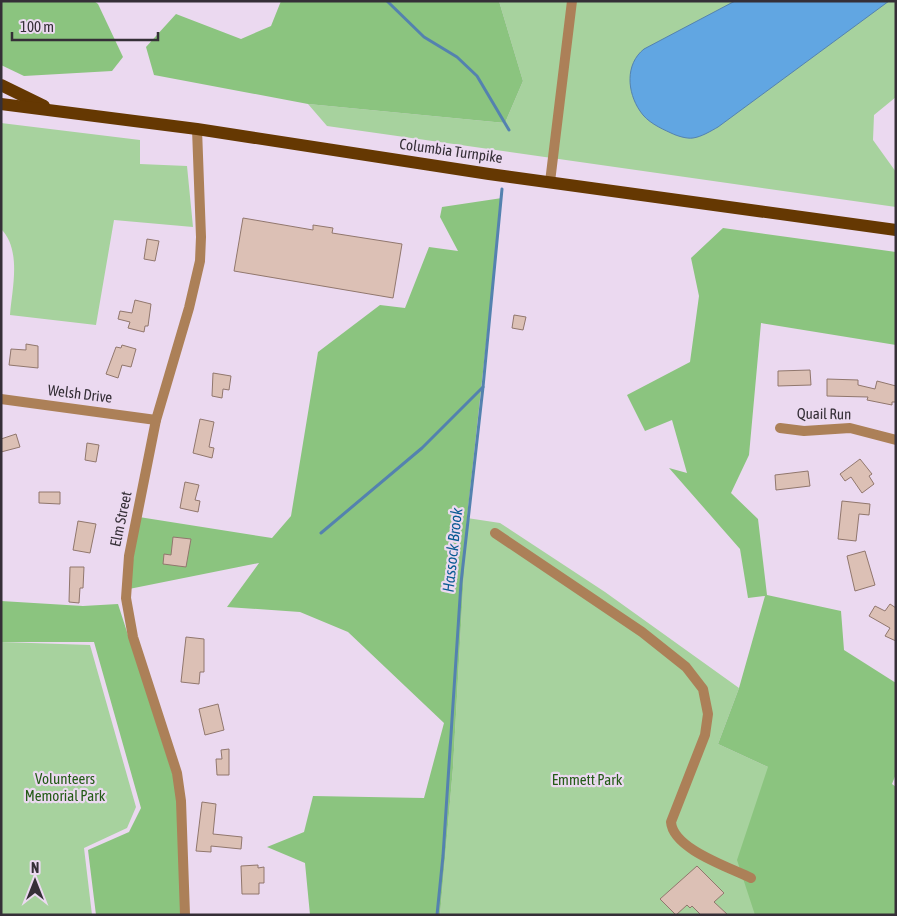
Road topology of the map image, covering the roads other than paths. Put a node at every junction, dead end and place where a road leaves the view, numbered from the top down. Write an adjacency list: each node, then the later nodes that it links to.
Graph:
1 (572, 1): 6 (street)
2 (1, 84): 4 (main road)
3 (1, 104): 4 (main road, Columbia Turnpike)
4 (50, 110): 5 (main road, Columbia Turnpike)
5 (197, 129): 6 (main road, Columbia Turnpike); 9 (street, Elm Street)
6 (550, 182): 7 (main road, Columbia Turnpike)
7 (896, 230)
8 (1, 399): 9 (street, Welsh Drive)
9 (156, 420): 14 (street, Elm Street)
10 (780, 428): 11 (street, Quail Run)
11 (896, 440)
12 (495, 533): 13 (street)
13 (751, 878)
14 (186, 915)

